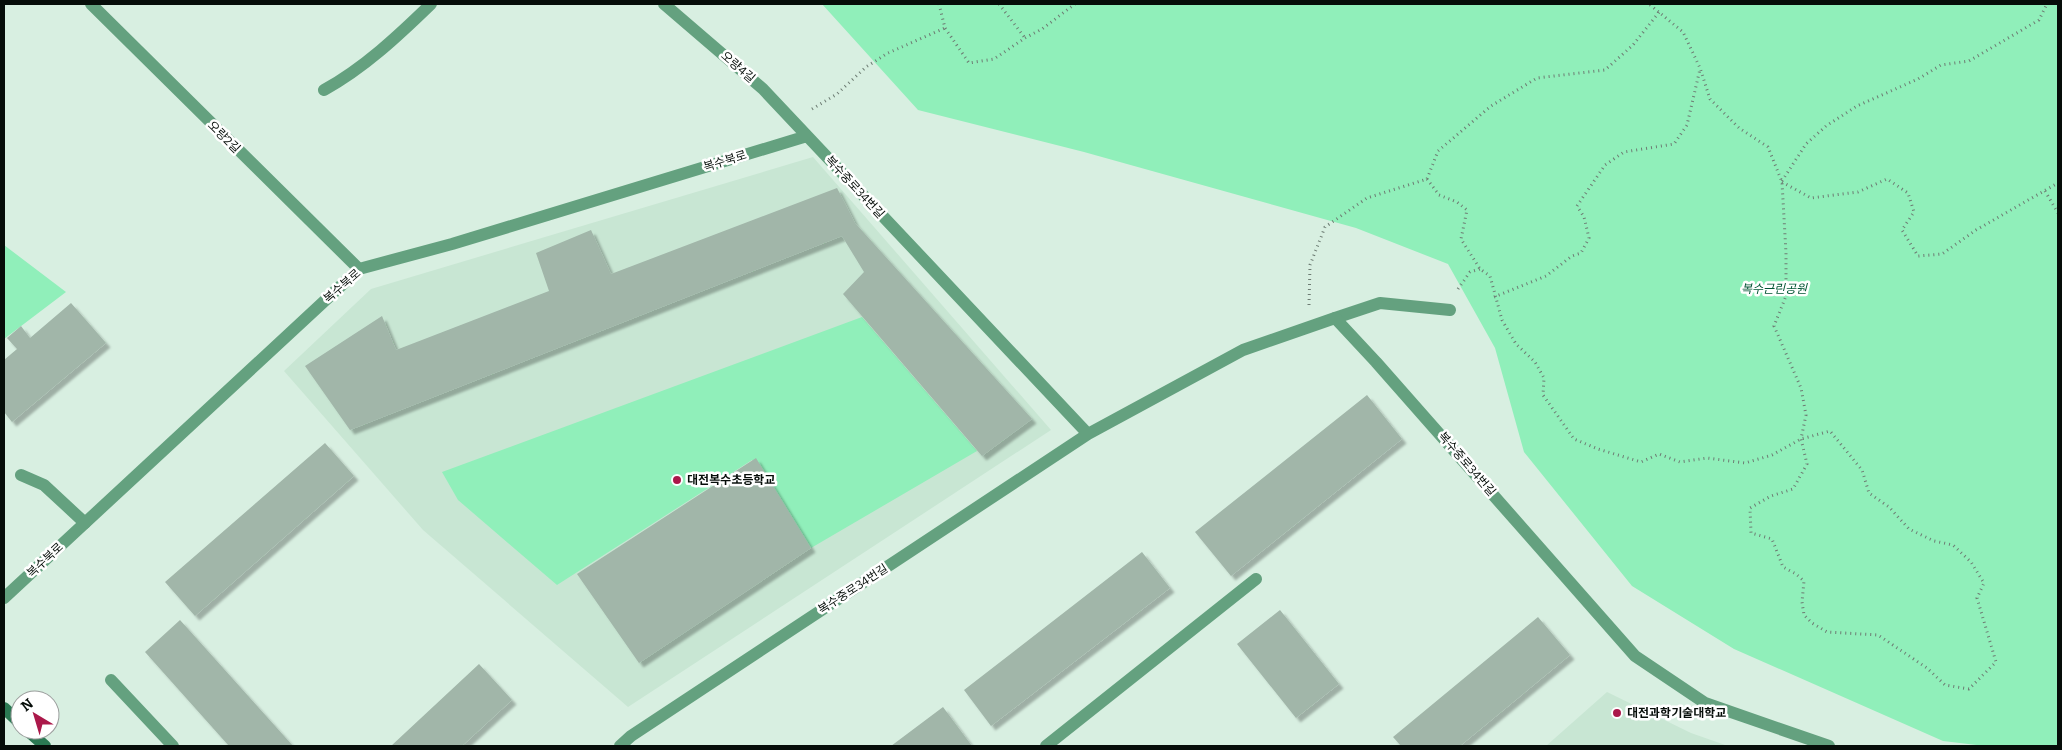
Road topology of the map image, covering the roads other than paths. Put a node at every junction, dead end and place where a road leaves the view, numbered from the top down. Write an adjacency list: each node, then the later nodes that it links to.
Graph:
1 (91, 4): 6 (street, 오량2길)
2 (431, 4): 4 (street)
3 (664, 4): 5 (street, 오량4길)
4 (324, 90)
5 (807, 136): 6 (street, 복수북로); 9 (street, 복수중로34번길)
6 (359, 269): 11 (street, 복수북로)
7 (1450, 310): 8 (street)
8 (1335, 318): 9 (street, 복수중로34번길); 18 (street, 복수중로34번길)
9 (1088, 434): 16 (street, 복수중로34번길)
10 (21, 475): 11 (street)
11 (85, 523): 13 (street, 복수북로)
12 (1256, 579): 17 (street)
13 (4, 598)
14 (111, 680): 15 (street)
15 (172, 746)
16 (620, 746)
17 (1046, 746)
18 (1829, 746)

